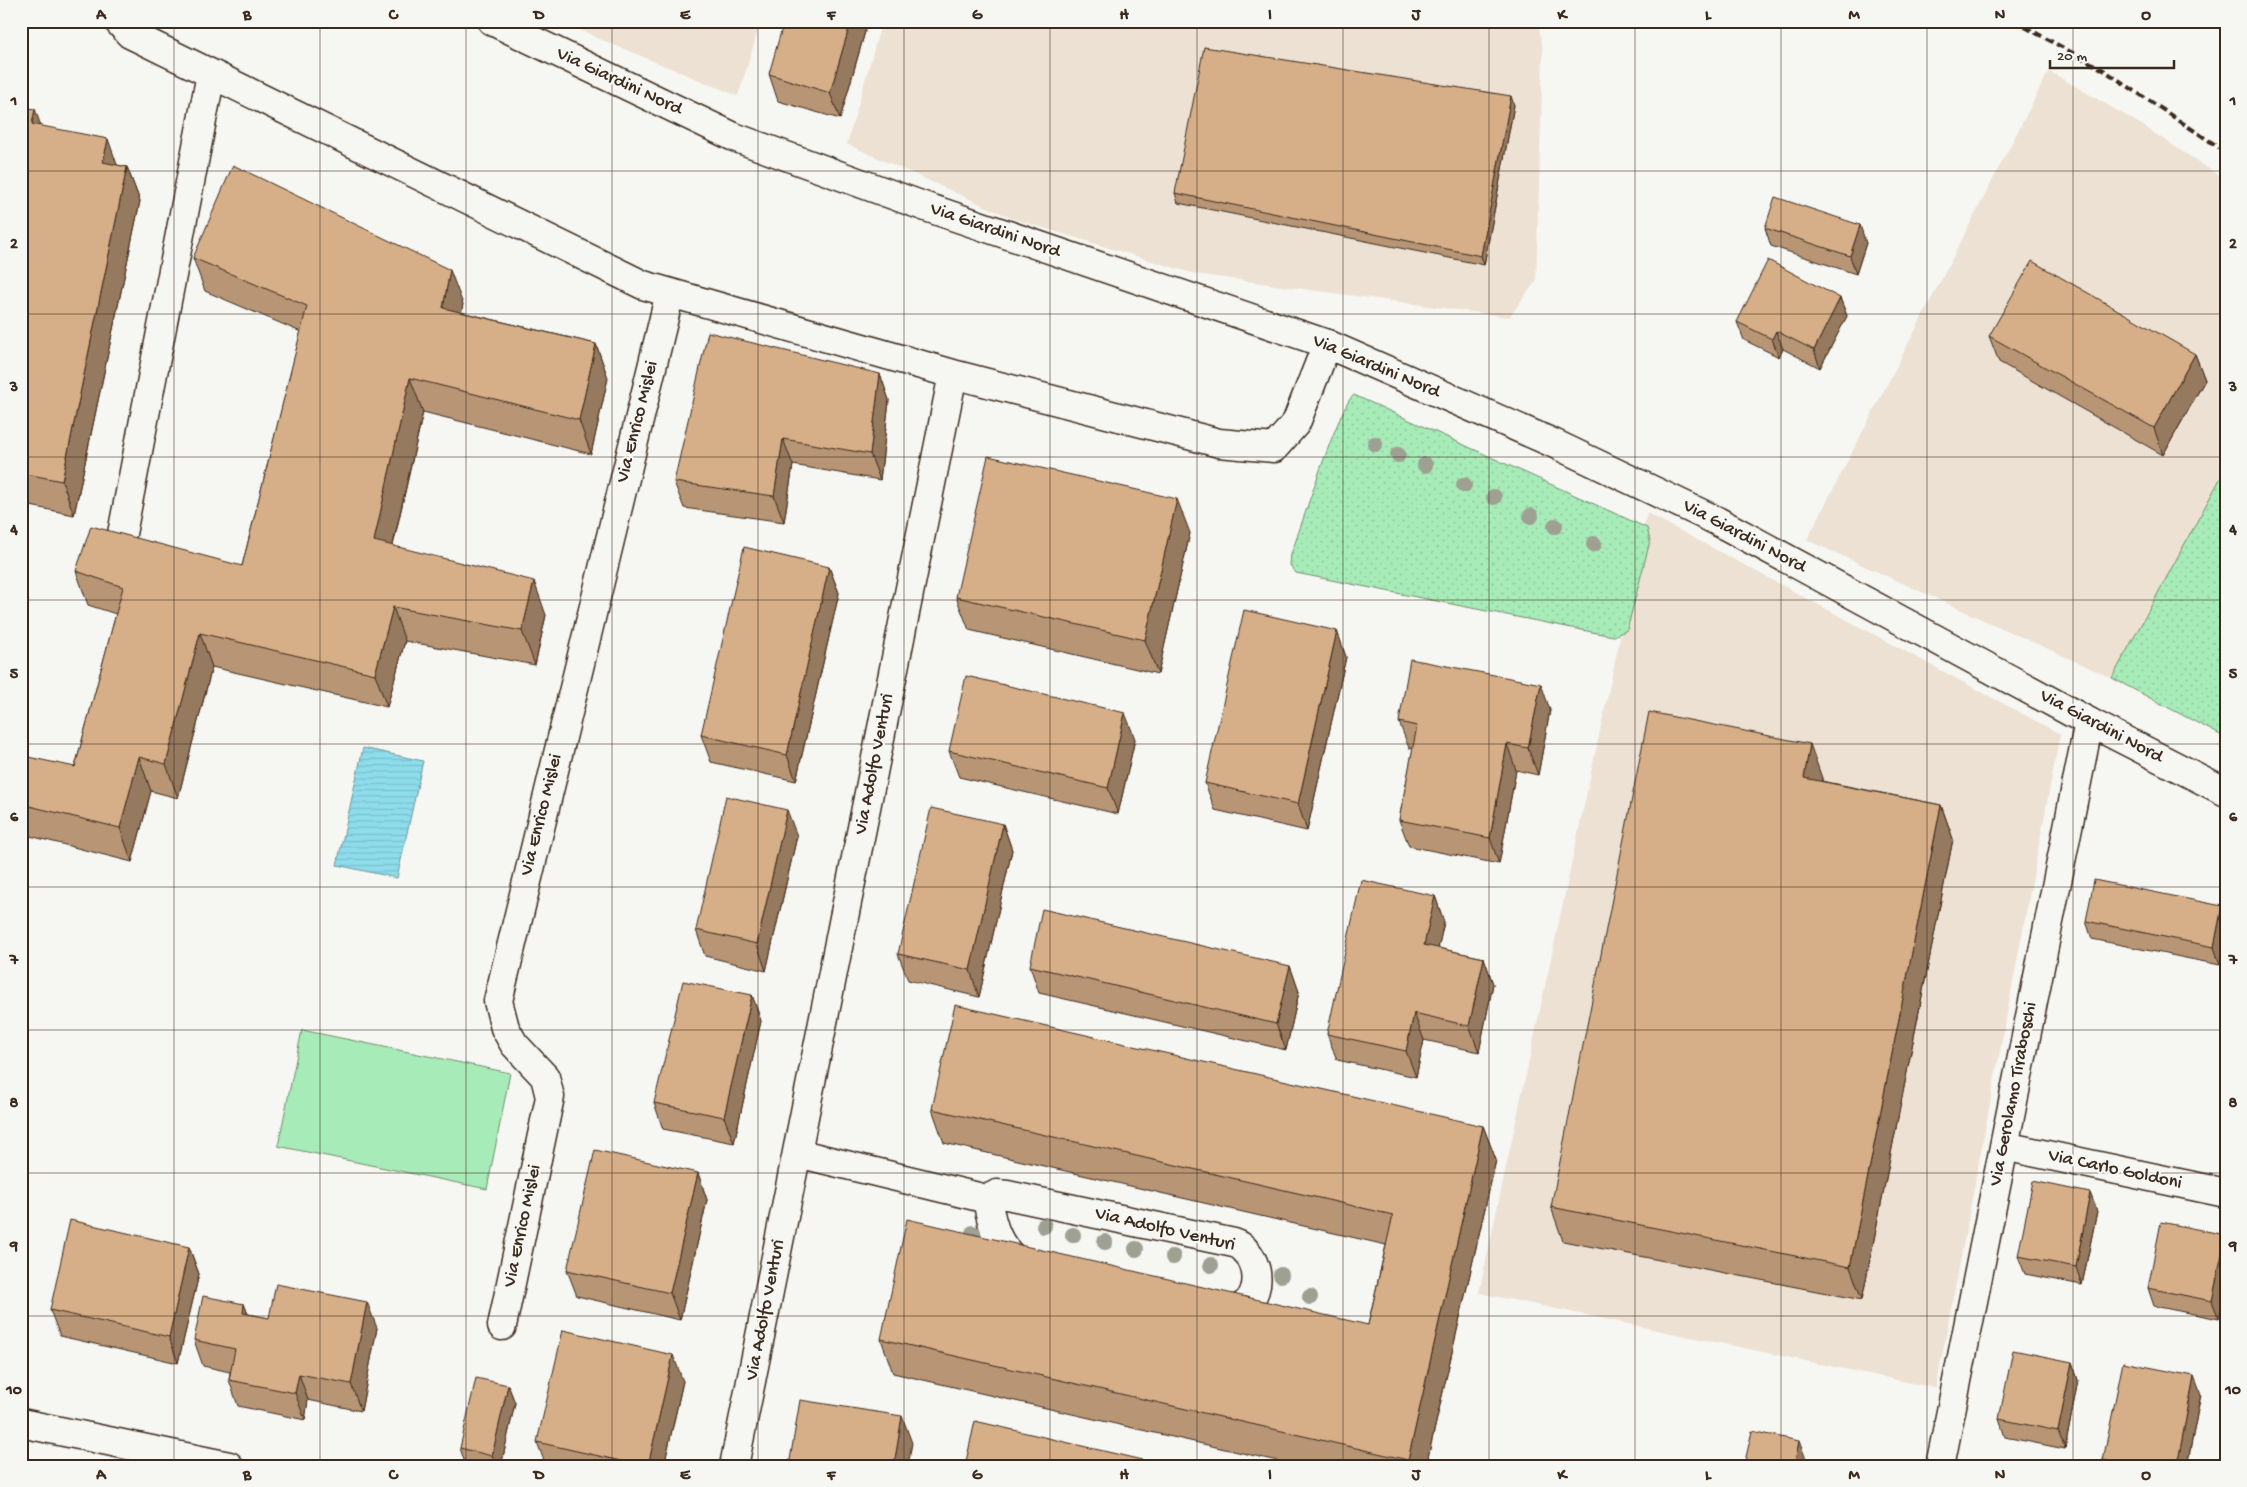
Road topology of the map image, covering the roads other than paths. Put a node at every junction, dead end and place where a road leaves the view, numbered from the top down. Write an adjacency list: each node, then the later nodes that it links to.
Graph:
1 (118, 21): 3 (street)
2 (492, 21): 5 (street, Via Giardini Nord)
3 (211, 74): 4 (street); 7 (street)
4 (670, 293): 6 (street); 16 (street, Via Enrico Mislei)
5 (1327, 344): 6 (street); 8 (street, Via Giardini Nord)
6 (953, 374): 11 (street, Via Adolfo Venturi)
7 (120, 544)
8 (2089, 722): 9 (street, Via Giardini Nord); 10 (street, Via Gerolamo Tiraboschi)
9 (2226, 792)
10 (2004, 1146): 12 (street, Via Carlo Goldoni); 18 (street, Via Gerolamo Tiraboschi)
11 (797, 1153): 13 (street, Via Adolfo Venturi); 20 (street, Via Adolfo Venturi)
12 (2226, 1193)
13 (987, 1199): 14 (street); 15 (street, Via Adolfo Venturi)
14 (1052, 1273)
15 (1197, 1304)
16 (502, 1326)
17 (21, 1423): 19 (street)
18 (1944, 1465)
19 (229, 1466)
20 (734, 1466)

